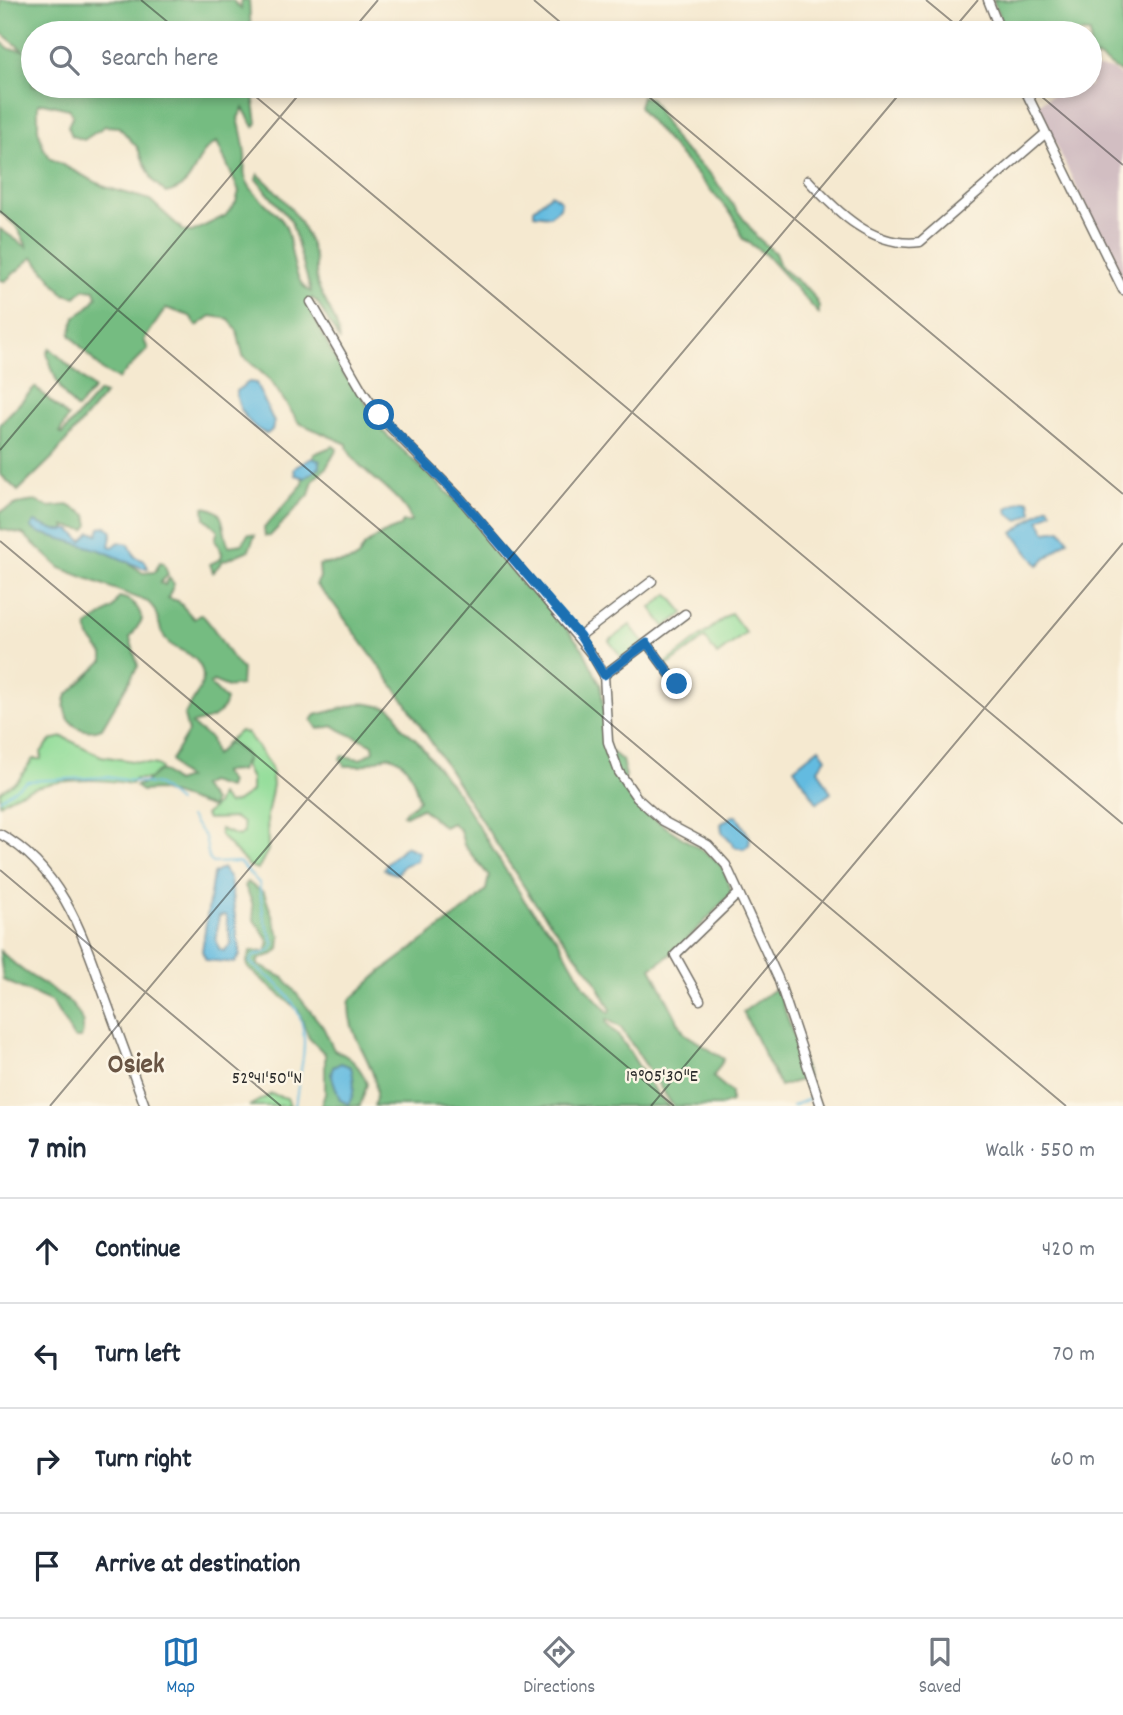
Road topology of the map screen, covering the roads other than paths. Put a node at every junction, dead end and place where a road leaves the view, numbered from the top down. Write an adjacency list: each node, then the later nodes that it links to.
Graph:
1 (988, 0): 2 (street)
2 (996, 21)
3 (1029, 98): 4 (street)
4 (1046, 133): 5 (street); 6 (street)
5 (808, 180)
6 (1123, 290)
7 (311, 302): 10 (street)
8 (652, 581): 10 (street)
9 (685, 614): 11 (street)
10 (580, 636): 12 (street)
11 (647, 643): 12 (street); 13 (street)
12 (604, 675): 15 (street)
13 (677, 684)
14 (0, 834): 17 (street)
15 (738, 894): 16 (street); 18 (street)
16 (700, 1000)
17 (145, 1106)
18 (821, 1106)

